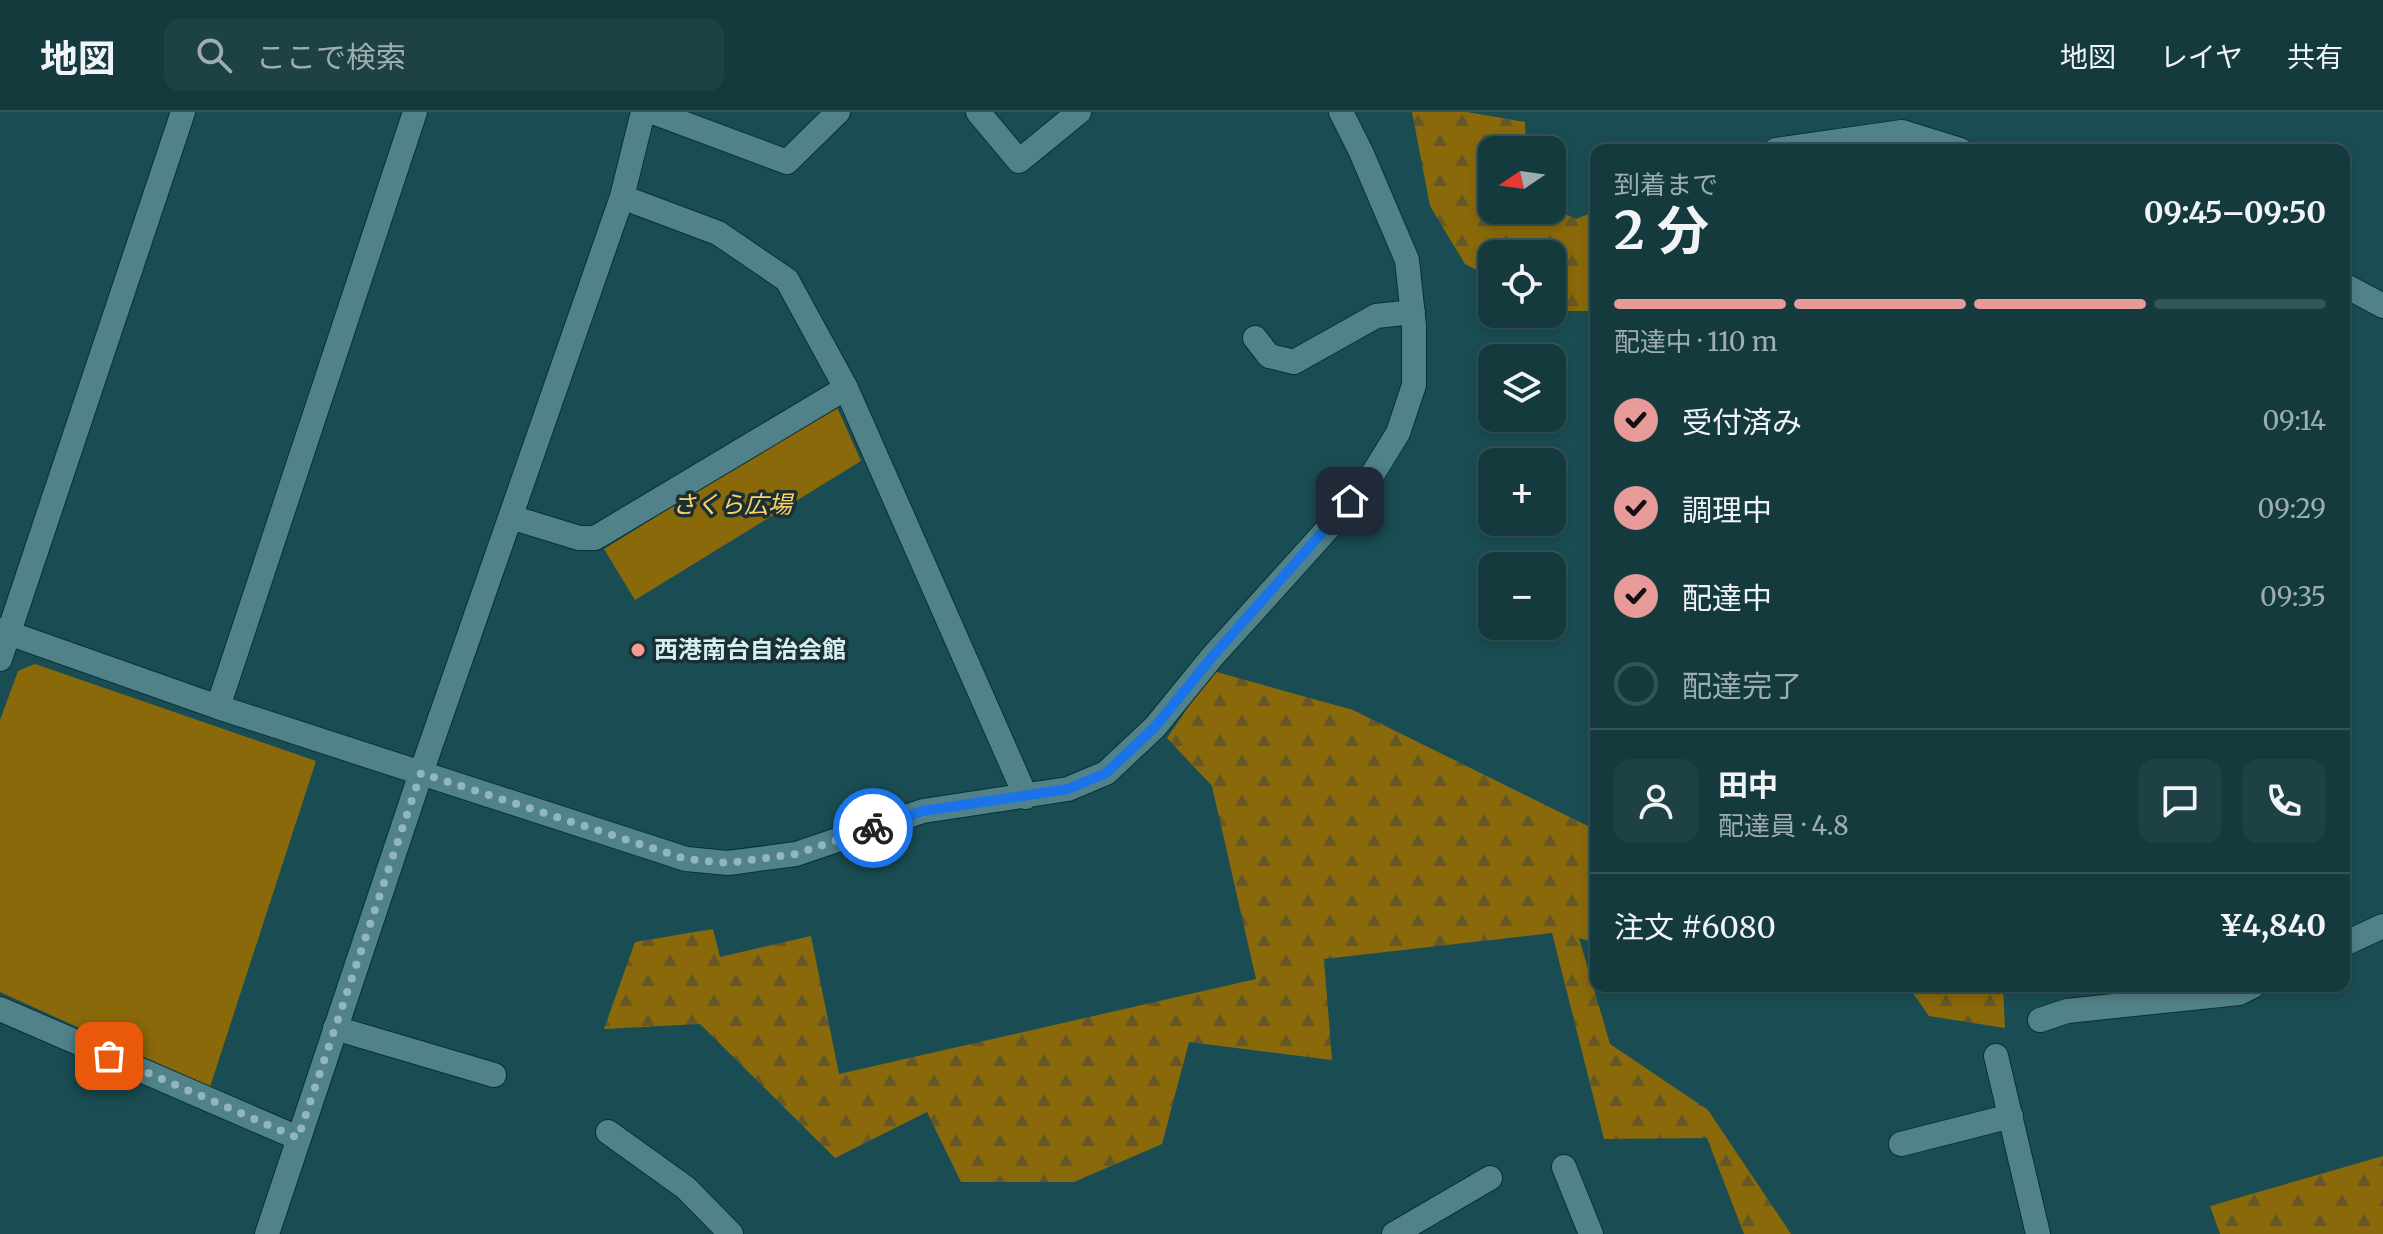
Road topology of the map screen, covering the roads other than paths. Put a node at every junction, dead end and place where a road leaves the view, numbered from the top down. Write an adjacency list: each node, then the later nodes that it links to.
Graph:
1 (183, 112): 18 (street)
2 (415, 112): 20 (street)
3 (643, 112): 11 (street)
4 (653, 112): 5 (street)
5 (838, 112)
6 (978, 112): 7 (street)
7 (1079, 112)
8 (1341, 112): 14 (street)
9 (1818, 144): 10 (street)
10 (1941, 144)
11 (622, 197): 16 (street); 17 (street)
12 (2350, 288): 13 (street)
13 (2383, 306)
14 (1413, 312): 15 (street); 22 (street)
15 (1255, 338)
16 (846, 388): 17 (street); 22 (street)
17 (511, 517): 21 (street)
18 (5, 632): 19 (street); 20 (street)
19 (0, 659)
20 (218, 707): 21 (street)
21 (421, 773): 22 (street); 28 (street)
22 (1026, 797)
23 (2383, 926): 24 (street)
24 (2350, 941)
25 (2241, 992): 27 (street)
26 (0, 1009): 33 (street)
27 (2040, 1020)
28 (335, 1028): 30 (street); 33 (street)
29 (1996, 1056): 31 (street)
30 (494, 1075)
31 (2011, 1116): 34 (street); 41 (street)
32 (608, 1132): 38 (street)
33 (298, 1138): 37 (street)
34 (1901, 1144)
35 (1564, 1167): 40 (street)
36 (1490, 1178): 39 (street)
37 (267, 1234)
38 (731, 1234)
39 (1394, 1234)
40 (1591, 1234)
41 (2038, 1234)

